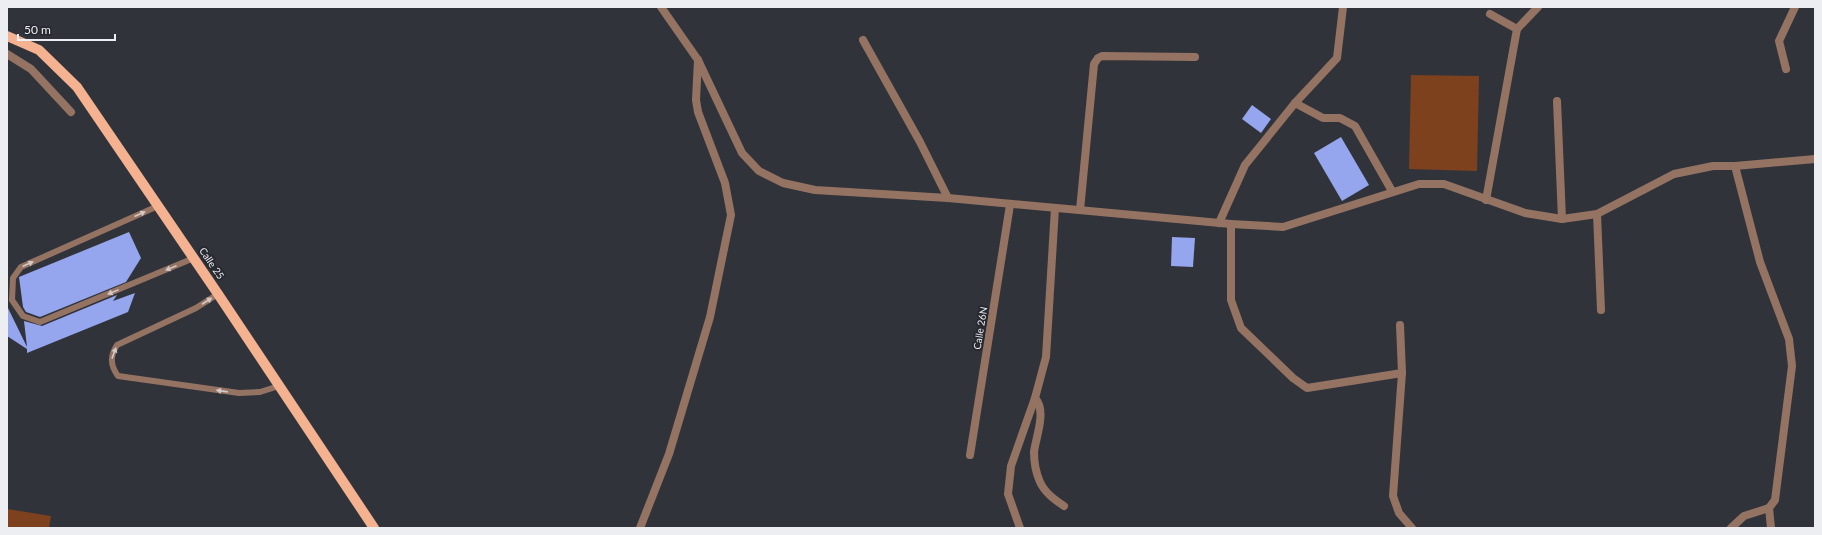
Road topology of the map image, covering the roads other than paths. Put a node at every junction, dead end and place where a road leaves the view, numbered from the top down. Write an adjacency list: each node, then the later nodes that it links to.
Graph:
1 (661, 7): 11 (street)
2 (1343, 7): 14 (street)
3 (1538, 7): 6 (street)
4 (1795, 7): 12 (street)
5 (1490, 14): 6 (street)
6 (1517, 29): 20 (street)
7 (7, 36): 22 (main road, Calle 25)
8 (863, 40): 19 (street)
9 (7, 54): 15 (street)
10 (1195, 57): 24 (street)
11 (698, 60): 19 (street); 40 (street)
12 (1786, 69)
13 (1557, 101): 26 (street)
14 (1295, 103): 18 (street); 27 (street)
15 (71, 112)
16 (1815, 159): 17 (street)
17 (1735, 166): 25 (street); 38 (street)
18 (1392, 191): 20 (street); 28 (street)
19 (948, 198): 21 (street)
20 (1486, 200): 26 (street)
21 (1010, 205): 23 (street); 36 (street, Calle 26N)
22 (158, 206): 29 (main road, Calle 25); 29 (lane, one-way to 22)
23 (1055, 208): 24 (street); 35 (street)
24 (1080, 210): 27 (street)
25 (1597, 214): 26 (street); 31 (street)
26 (1562, 219)
27 (1219, 223): 28 (street)
28 (1231, 224): 33 (street)
29 (194, 258): 30 (main road, Calle 25)
30 (218, 294): 34 (main road, Calle 25); 34 (lane, one-way to 30)
31 (1601, 310)
32 (1400, 324): 33 (street)
33 (1402, 373): 42 (street)
34 (279, 386): 39 (main road, Calle 25)
35 (1035, 398): 37 (street); 41 (street)
36 (970, 455)
37 (1064, 506)
38 (1769, 508): 43 (street); 44 (street)
39 (374, 528)
40 (640, 528)
41 (1020, 528)
42 (1412, 528)
43 (1731, 528)
44 (1772, 528)

